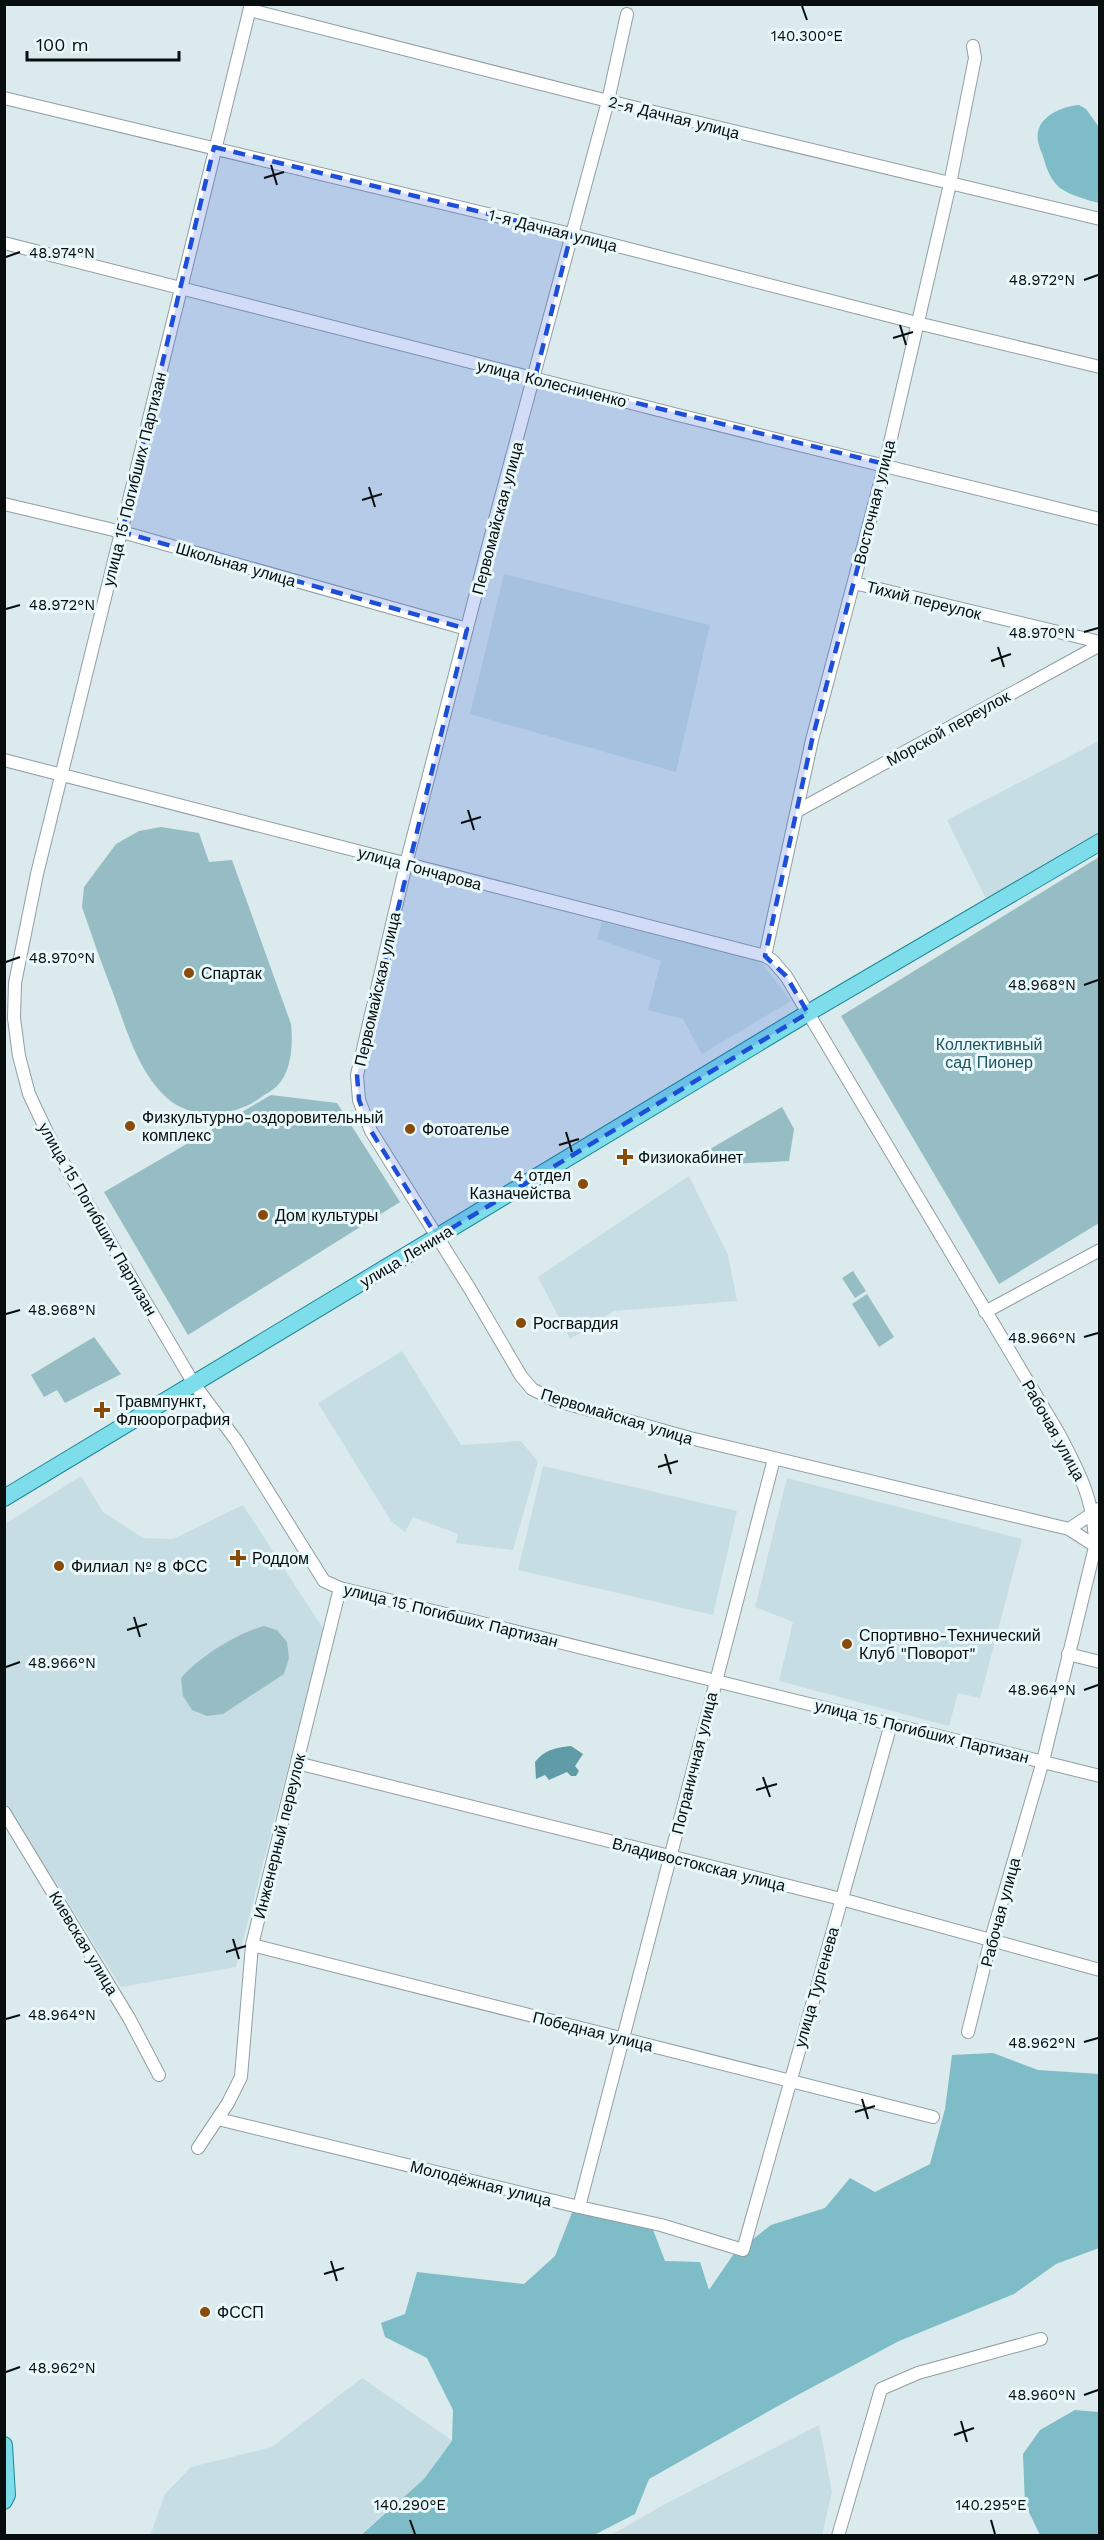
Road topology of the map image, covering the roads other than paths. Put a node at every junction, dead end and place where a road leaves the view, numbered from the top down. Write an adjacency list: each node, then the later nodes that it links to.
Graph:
1 (250, 7): 5 (street, 2-я Дачная улица); 6 (street, улица 15 Погибших Партизан)
2 (627, 14): 5 (street, Первомайская улица)
3 (974, 46): 7 (street, Восточная улица)
4 (4, 98): 6 (street, 1-я Дачная улица)
5 (608, 101): 7 (street, 2-я Дачная улица); 9 (street, Первомайская улица)
6 (214, 147): 9 (street, 1-я Дачная улица); 11 (street, улица 15 Погибших Партизан)
7 (950, 184): 8 (street, 2-я Дачная улица); 12 (street, Восточная улица)
8 (1100, 219)
9 (571, 234): 12 (street, 1-я Дачная улица); 14 (street, Первомайская улица)
10 (4, 243): 11 (street, улица Колесниченко)
11 (180, 288): 14 (street, улица Колесниченко); 18 (street, улица 15 Погибших Партизан)
12 (917, 323): 13 (street, 1-я Дачная улица); 15 (street, Восточная улица)
13 (1100, 367)
14 (535, 378): 15 (street, улица Колесниченко); 20 (street, Первомайская улица)
15 (885, 464): 17 (street, улица Колесниченко); 19 (street, Восточная улица)
16 (4, 504): 18 (street, Школьная улица)
17 (1100, 519)
18 (122, 532): 20 (street, Школьная улица); 23 (street, улица 15 Погибших Партизан)
19 (854, 583): 21 (street, Тихий переулок); 24 (street, Восточная улица)
20 (467, 629): 26 (street, Первомайская улица)
21 (1100, 643): 24 (street, Морской переулок)
22 (4, 760): 23 (street, улица Гончарова)
23 (62, 774): 26 (street, улица Гончарова); 32 (street, улица 15 Погибших Партизан)
24 (797, 811): 27 (street, Восточная улица)
25 (1100, 842): 28 (main road, улица Ленина)
26 (406, 864): 27 (street, улица Гончарова); 29 (street, Первомайская улица)
27 (765, 956): 28 (street, улица Гончарова)
28 (808, 1013): 29 (main road, улица Ленина); 31 (street, Рабочая улица)
29 (437, 1237): 32 (main road, улица Ленина); 33 (street, Первомайская улица)
30 (1100, 1250): 31 (street)
31 (985, 1312): 35 (street, Рабочая улица)
32 (194, 1384): 34 (main road, улица Ленина); 38 (street, улица 15 Погибших Партизан)
33 (774, 1459): 36 (street, Первомайская улица); 41 (street, Пограничная улица)
34 (4, 1498)
35 (1096, 1510): 36 (street); 37 (street, Рабочая улица)
36 (1069, 1529): 37 (street, Первомайская улица)
37 (1097, 1548): 39 (street, Рабочая улица)
38 (340, 1588): 41 (street, улица 15 Погибших Партизан); 44 (street, Инженерный переулок)
39 (1068, 1654): 40 (street); 43 (street, Рабочая улица)
40 (1100, 1662)
41 (715, 1681): 42 (street, улица 15 Погибших Партизан); 47 (street, Пограничная улица)
42 (891, 1724): 43 (street, улица 15 Погибших Партизан); 48 (street, улица Тургенева)
43 (1043, 1761): 45 (street, улица 15 Погибших Партизан); 49 (street, Рабочая улица)
44 (297, 1763): 47 (street, Владивостокская улица); 50 (street, Инженерный переулок)
45 (1100, 1776)
46 (4, 1812): 54 (street, Киевская улица)
47 (670, 1857): 48 (street, Владивостокская улица); 53 (street, Пограничная улица)
48 (841, 1899): 49 (street, Владивостокская улица); 55 (street, улица Тургенева)
49 (991, 1939): 51 (street, Владивостокская улица); 52 (street, Рабочая улица)
50 (252, 1945): 53 (street, Победная улица); 57 (street, Инженерный переулок)
51 (1100, 1970)
52 (968, 2032)
53 (624, 2039): 55 (street, Победная улица); 59 (street, Пограничная улица)
54 (159, 2075)
55 (789, 2081): 56 (street, Победная улица); 60 (street, улица Тургенева)
56 (933, 2117)
57 (218, 2119): 58 (street, Инженерный переулок); 59 (street, Молодёжная улица)
58 (198, 2148)
59 (579, 2207): 60 (street, Молодёжная улица)
60 (743, 2250)
61 (1041, 2339): 64 (street)
62 (4, 2445): 63 (main road)
63 (4, 2501)
64 (838, 2535)

